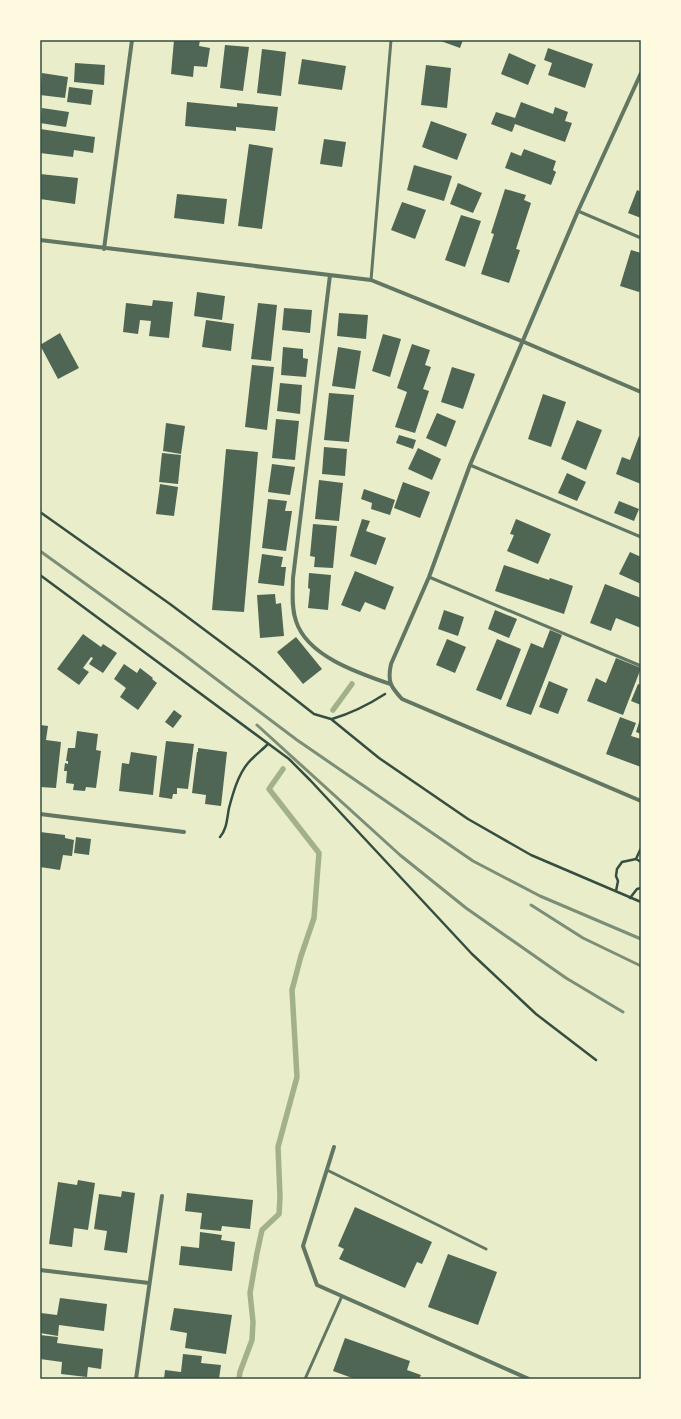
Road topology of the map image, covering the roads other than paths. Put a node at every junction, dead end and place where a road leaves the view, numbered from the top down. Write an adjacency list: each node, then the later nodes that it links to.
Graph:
1 (132, 40): 7 (street)
2 (391, 40): 9 (lane)
3 (641, 73): 4 (street)
4 (578, 212): 5 (lane); 10 (street)
5 (641, 238)
6 (40, 240): 7 (street)
7 (104, 249): 8 (street)
8 (330, 275): 9 (street); 16 (street)
9 (371, 280): 10 (street)
10 (524, 342): 11 (street); 12 (street)
11 (641, 392)
12 (470, 465): 13 (lane); 14 (street)
13 (641, 537)
14 (429, 576): 15 (lane); 16 (street)
15 (641, 666)
16 (390, 684): 17 (street)
17 (641, 801)
18 (40, 814): 19 (street)
19 (184, 832)
20 (334, 1146): 21 (street)
21 (327, 1170): 23 (lane); 26 (street)
22 (162, 1196): 25 (street)
23 (486, 1249)
24 (40, 1270): 25 (street)
25 (149, 1283): 27 (street)
26 (342, 1296): 28 (lane); 29 (street)
27 (136, 1379)
28 (305, 1379)
29 (529, 1379)

